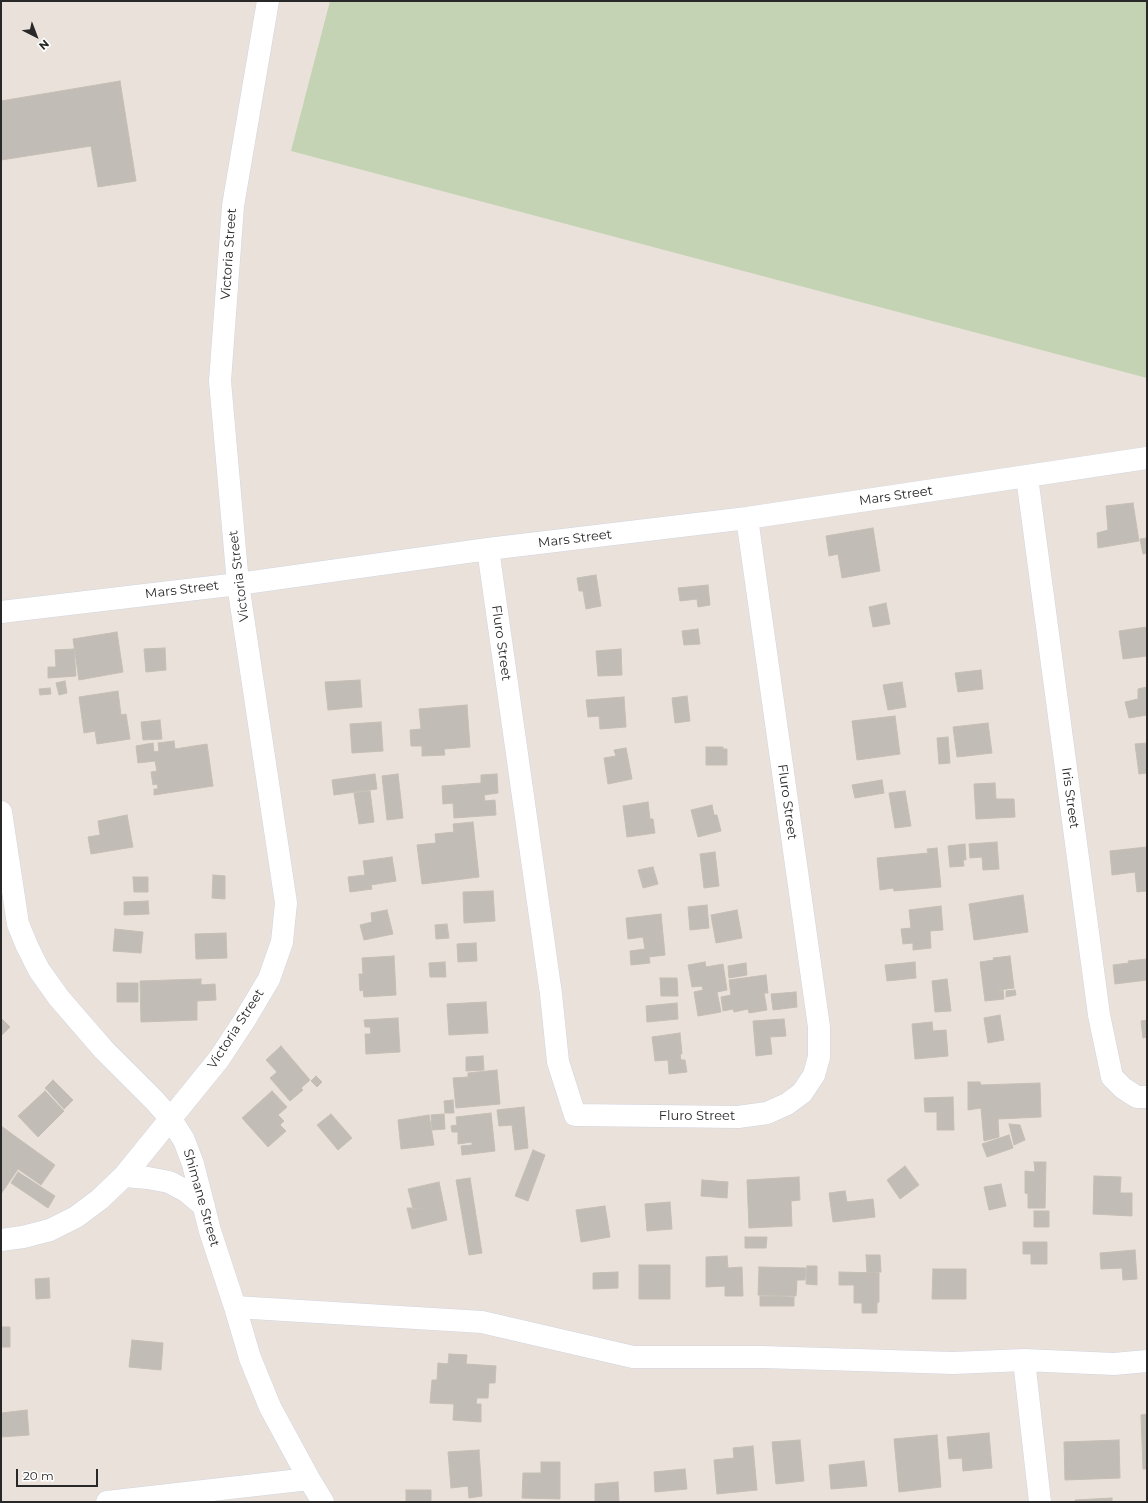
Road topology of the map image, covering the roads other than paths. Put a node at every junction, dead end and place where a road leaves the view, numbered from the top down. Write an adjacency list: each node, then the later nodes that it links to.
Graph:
1 (268, 1): 6 (street, Victoria Street)
2 (1147, 458): 3 (street, Mars Street)
3 (1027, 477): 4 (street, Mars Street); 9 (street, Iris Street)
4 (747, 518): 5 (street, Mars Street); 5 (street, Fluro Street)
5 (488, 549): 6 (street, Mars Street)
6 (238, 584): 7 (street, Mars Street); 10 (street, Victoria Street)
7 (1, 612)
8 (1, 812): 10 (street, Shimane Street)
9 (1147, 1097)
10 (170, 1118): 11 (street, Victoria Street); 12 (street, Shimane Street)
11 (124, 1176): 12 (street); 13 (street, Victoria Street)
12 (204, 1206): 14 (street, Shimane Street)
13 (1, 1240)
14 (235, 1307): 15 (street); 17 (street, Shimane Street)
15 (1024, 1360): 16 (street); 20 (street)
16 (1147, 1361)
17 (309, 1479): 18 (street); 19 (street, Shimane Street)
18 (107, 1502)
19 (323, 1502)
20 (1040, 1502)

